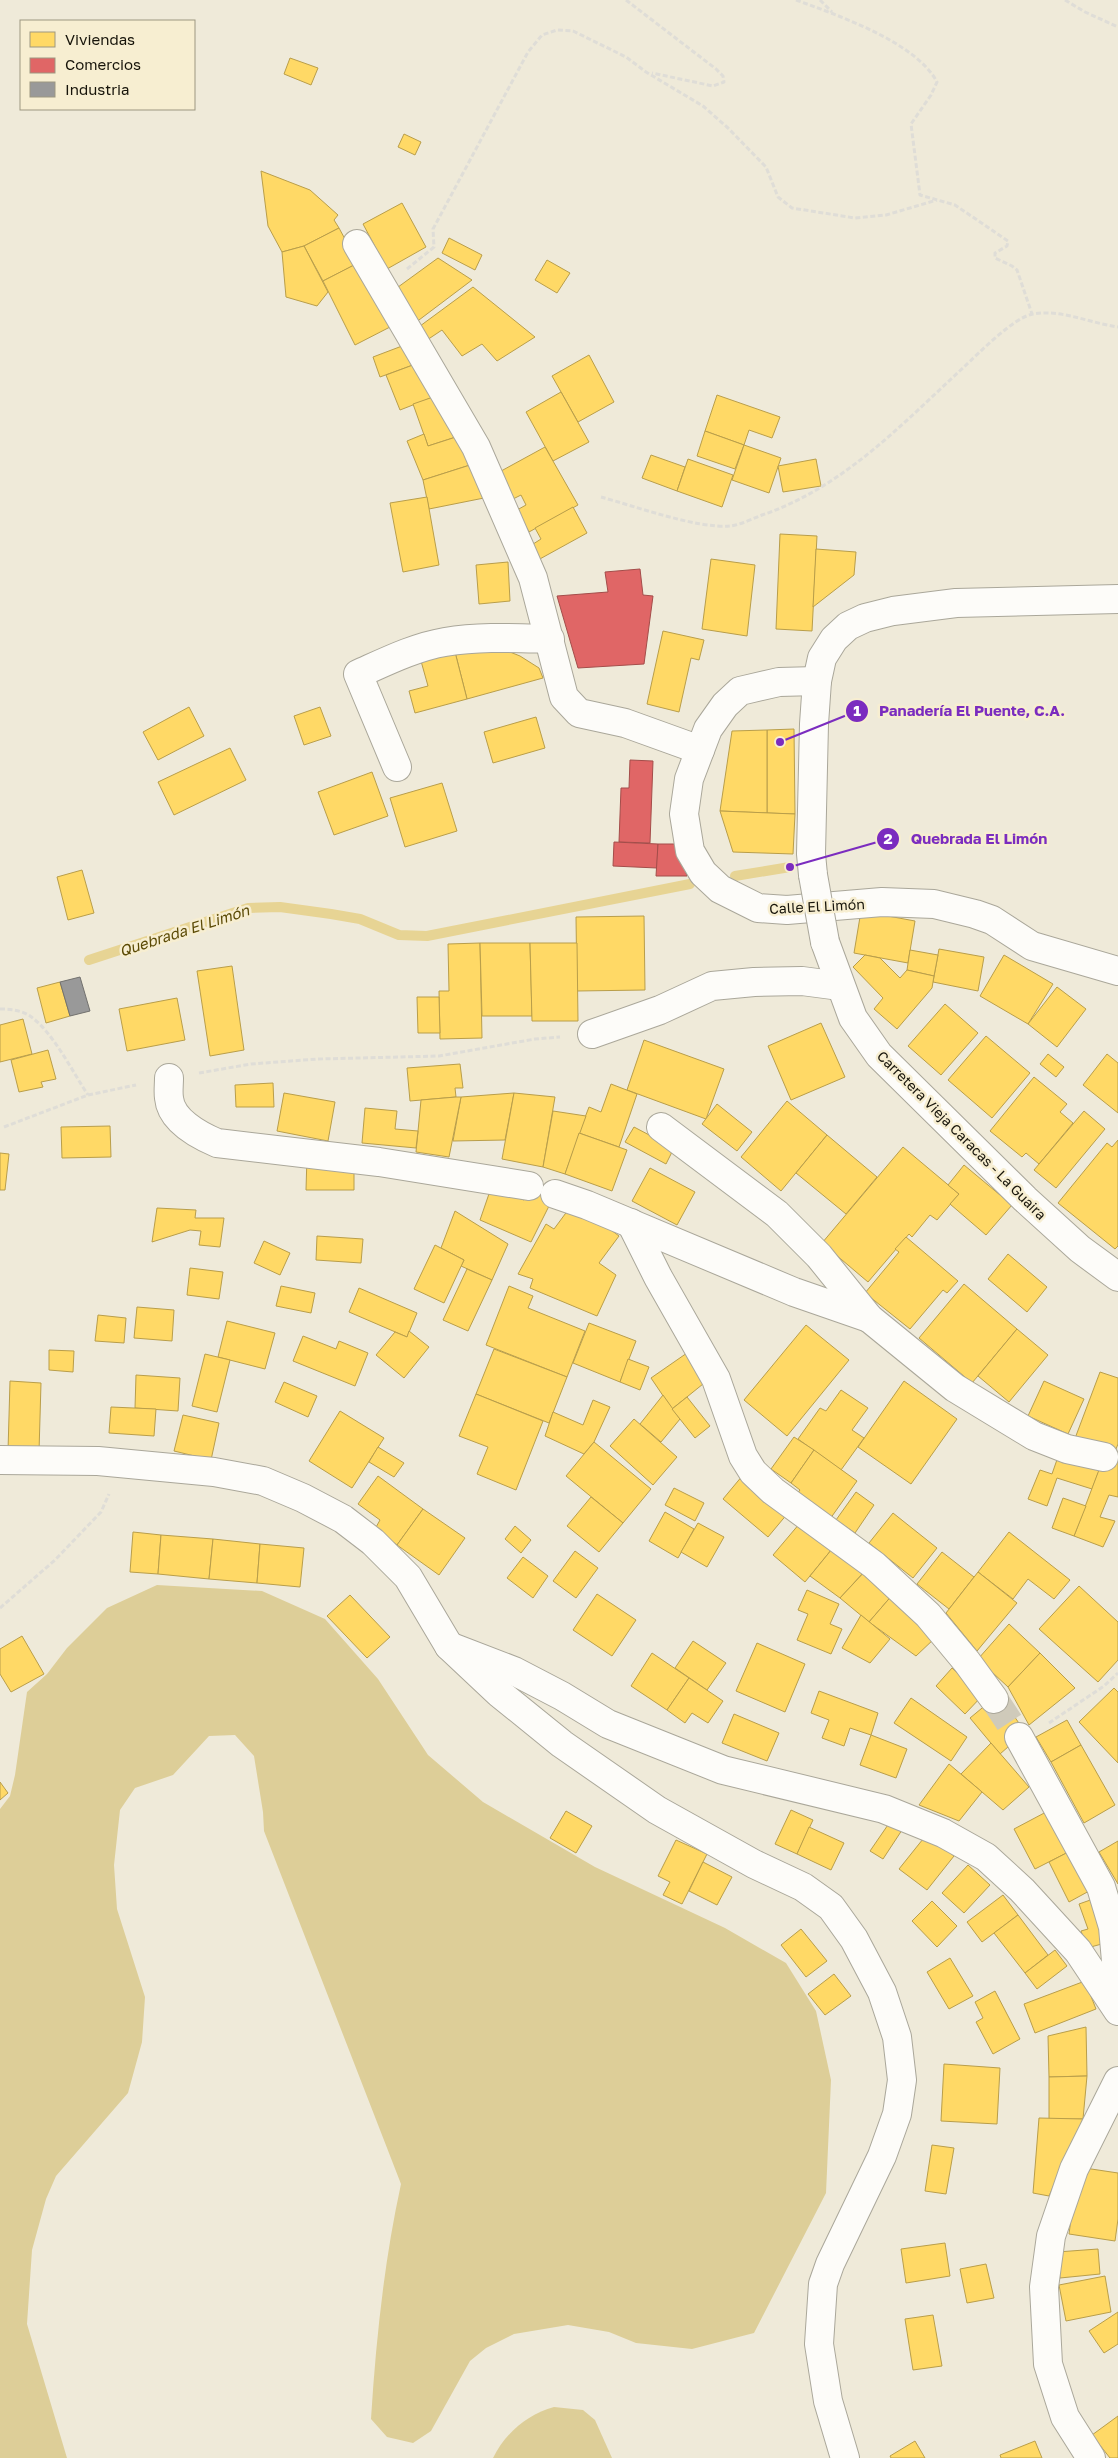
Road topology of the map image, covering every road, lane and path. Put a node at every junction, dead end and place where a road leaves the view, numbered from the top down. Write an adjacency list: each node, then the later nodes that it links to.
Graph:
1 (626, 0): 7 (path)
2 (796, 0): 5 (path)
3 (820, 0): 5 (path)
4 (1066, 0): 6 (path)
5 (834, 14): 8 (path)
6 (1118, 27)
7 (646, 72): 8 (path); 10 (path)
8 (938, 200): 11 (path)
9 (357, 244): 10 (street)
10 (383, 288): 15 (street)
11 (1032, 314): 12 (path); 13 (path)
12 (1118, 327)
13 (601, 497)
14 (1118, 599): 16 (street, Carretera Vieja Caracas - La Guaira)
15 (550, 639): 17 (street); 18 (street)
16 (817, 681): 17 (street, Calle El Limón); 20 (street, Carretera Vieja Caracas - La Guaira, bridge)
17 (700, 750): 19 (street, Calle El Limón)
18 (398, 767)
19 (1118, 971)
20 (840, 986): 22 (street); 30 (street, Carretera Vieja Caracas - La Guaira)
21 (0, 1009): 24 (path)
22 (592, 1034): 23 (path)
23 (168, 1078): 24 (path); 27 (street)
24 (88, 1095): 25 (path)
25 (4, 1127)
26 (661, 1127): 31 (street)
27 (530, 1186)
28 (555, 1194): 29 (street)
29 (631, 1223): 31 (street); 38 (street)
30 (1118, 1277)
31 (869, 1318): 32 (street)
32 (1104, 1457)
33 (0, 1460): 34 (street)
34 (123, 1462): 35 (path); 36 (street)
35 (0, 1608)
36 (450, 1646): 41 (street); 43 (street)
37 (1118, 1673): 39 (path)
38 (994, 1699)
39 (1020, 1740): 40 (street)
40 (1118, 1984)
41 (1118, 2010)
42 (1118, 2081): 44 (street)
43 (845, 2458)
44 (1091, 2458)

